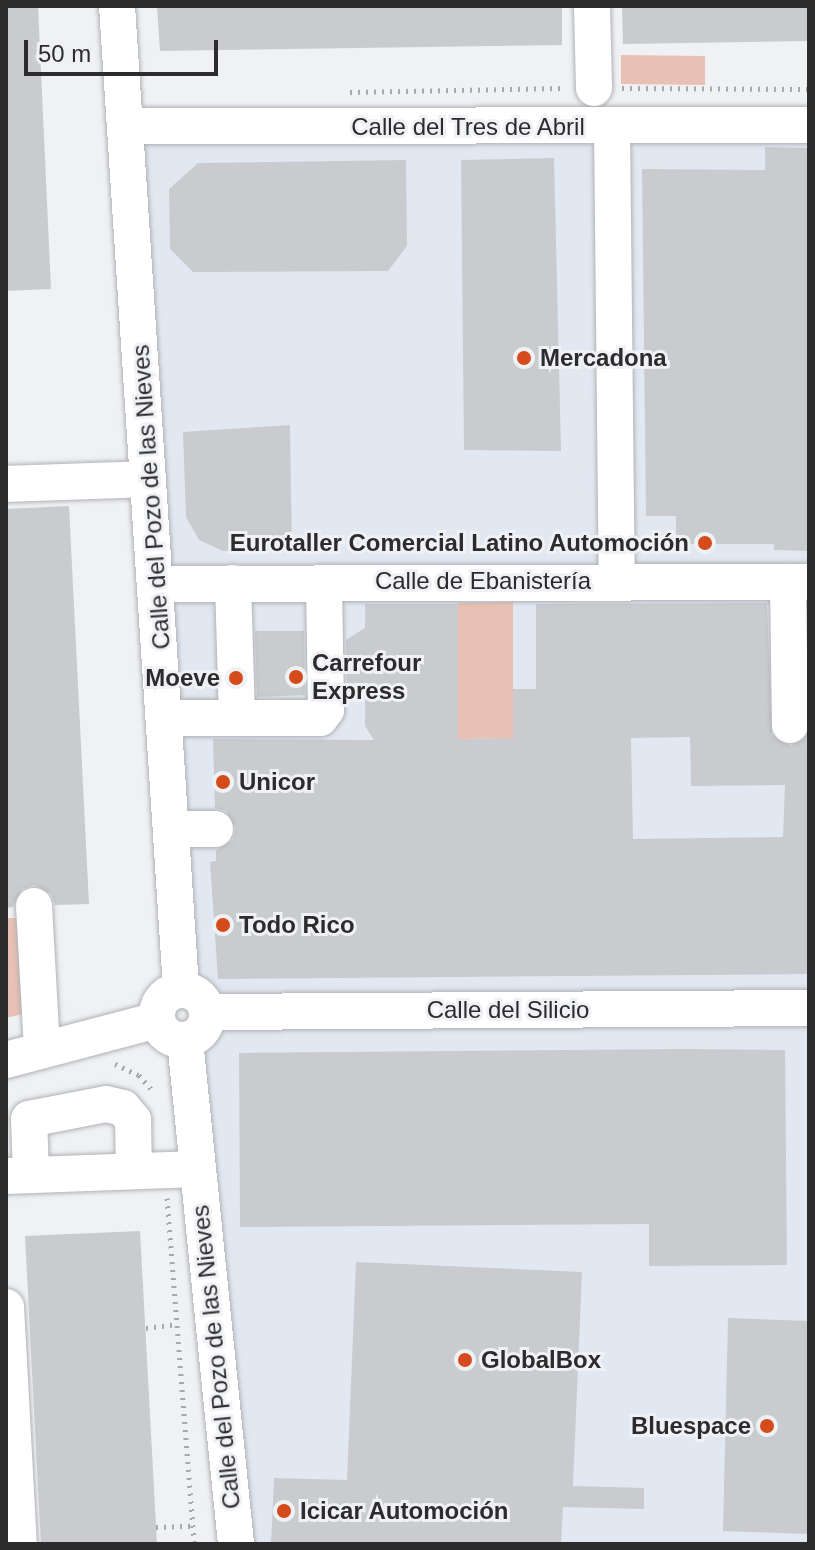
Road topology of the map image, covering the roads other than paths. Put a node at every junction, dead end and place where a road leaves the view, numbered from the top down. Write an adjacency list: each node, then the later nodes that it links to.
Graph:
1 (117, 6): 5 (street, Calle del Pozo de las Nieves)
2 (592, 6): 3 (street)
3 (594, 88)
4 (809, 125): 6 (street, Calle del Tres de Abril)
5 (127, 126): 6 (street, Calle del Tres de Abril); 7 (street, Calle del Pozo de las Nieves)
6 (612, 127): 9 (street)
7 (148, 479): 8 (street); 13 (street, Calle del Pozo de las Nieves)
8 (6, 484)
9 (617, 581): 10 (street, Calle de Ebanistería); 12 (street, Calle de Ebanistería)
10 (798, 582): 16 (street)
11 (233, 583): 12 (street, Calle de Ebanistería); 13 (street, Calle de Ebanistería); 14 (street)
12 (324, 583): 14 (street)
13 (158, 584): 15 (street, Calle del Pozo de las Nieves)
14 (237, 717): 15 (street)
15 (165, 718): 17 (street, Calle del Pozo de las Nieves)
16 (790, 725)
17 (172, 829): 18 (street); 20 (street, Calle del Pozo de las Nieves)
18 (215, 829)
19 (34, 906): 24 (street)
20 (181, 989): 22 (street); 23 (street)
21 (809, 1008): 22 (street, Calle del Silicio)
22 (208, 1012): 23 (street)
23 (171, 1030): 24 (street); 26 (street, Calle del Pozo de las Nieves)
24 (42, 1050): 25 (street)
25 (6, 1060)
26 (165, 1170): 27 (street); 27 (street); 30 (street, Calle del Pozo de las Nieves)
27 (18, 1175)
28 (6, 1307): 29 (street)
29 (19, 1544)
30 (236, 1544)

